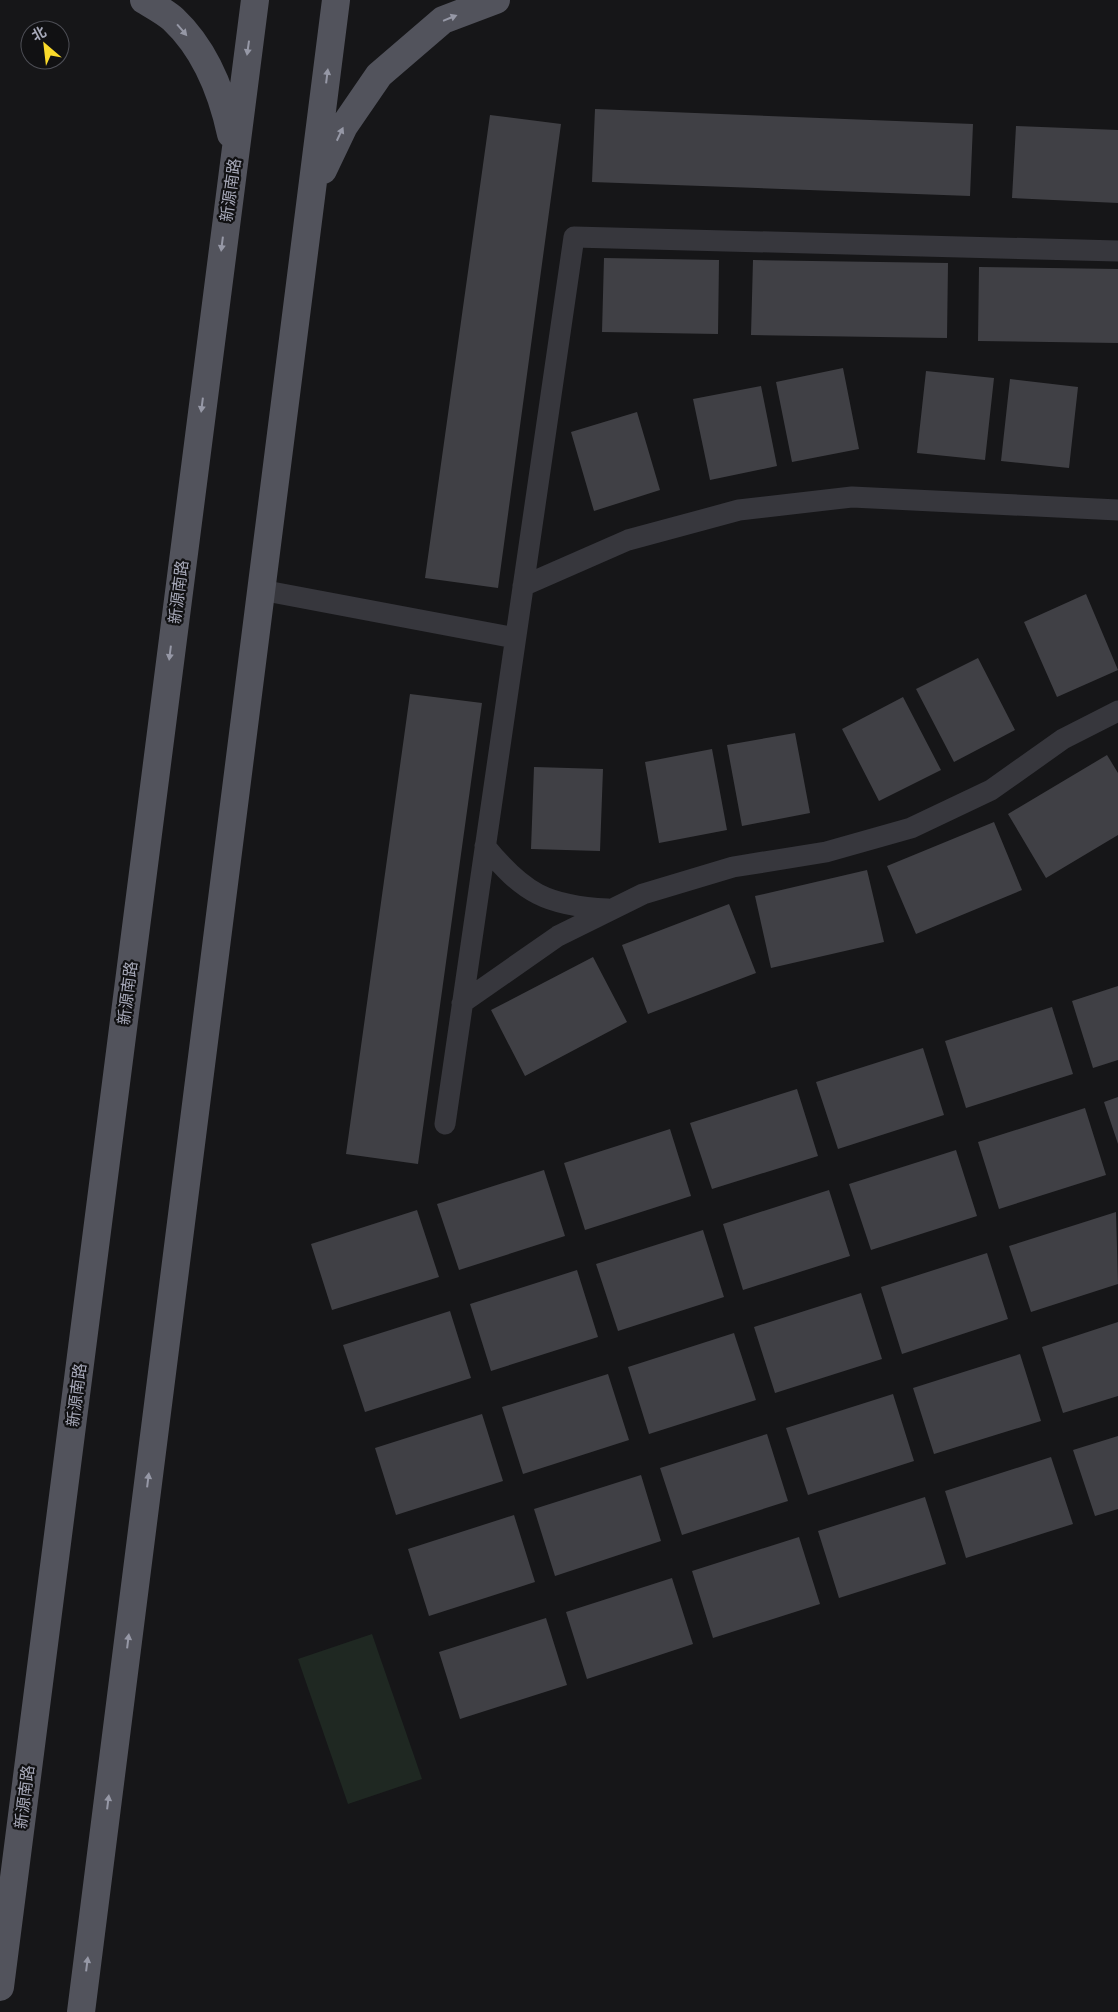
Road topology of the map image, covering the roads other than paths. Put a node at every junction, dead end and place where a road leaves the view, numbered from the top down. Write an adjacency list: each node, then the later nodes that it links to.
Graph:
1 (144, 0): 5 (main road, one-way to 5)
2 (254, 0): 5 (main road, 新源南路, one-way to 5)
3 (336, 0): 6 (main road, one-way to 3)
4 (496, 0): 6 (main road, one-way to 4)
5 (234, 153): 17 (main road, 新源南路, one-way to 17)
6 (312, 194): 10 (main road)
7 (1118, 251): 9 (lane)
8 (1118, 510): 9 (lane)
9 (523, 586): 11 (lane)
10 (261, 590): 11 (lane); 18 (main road, one-way to 10)
11 (516, 638): 13 (lane)
12 (1118, 711): 14 (lane)
13 (485, 846): 14 (lane); 15 (lane)
14 (611, 909): 15 (lane)
15 (462, 1002): 16 (lane)
16 (445, 1124)
17 (0, 1987)
18 (81, 2012)

